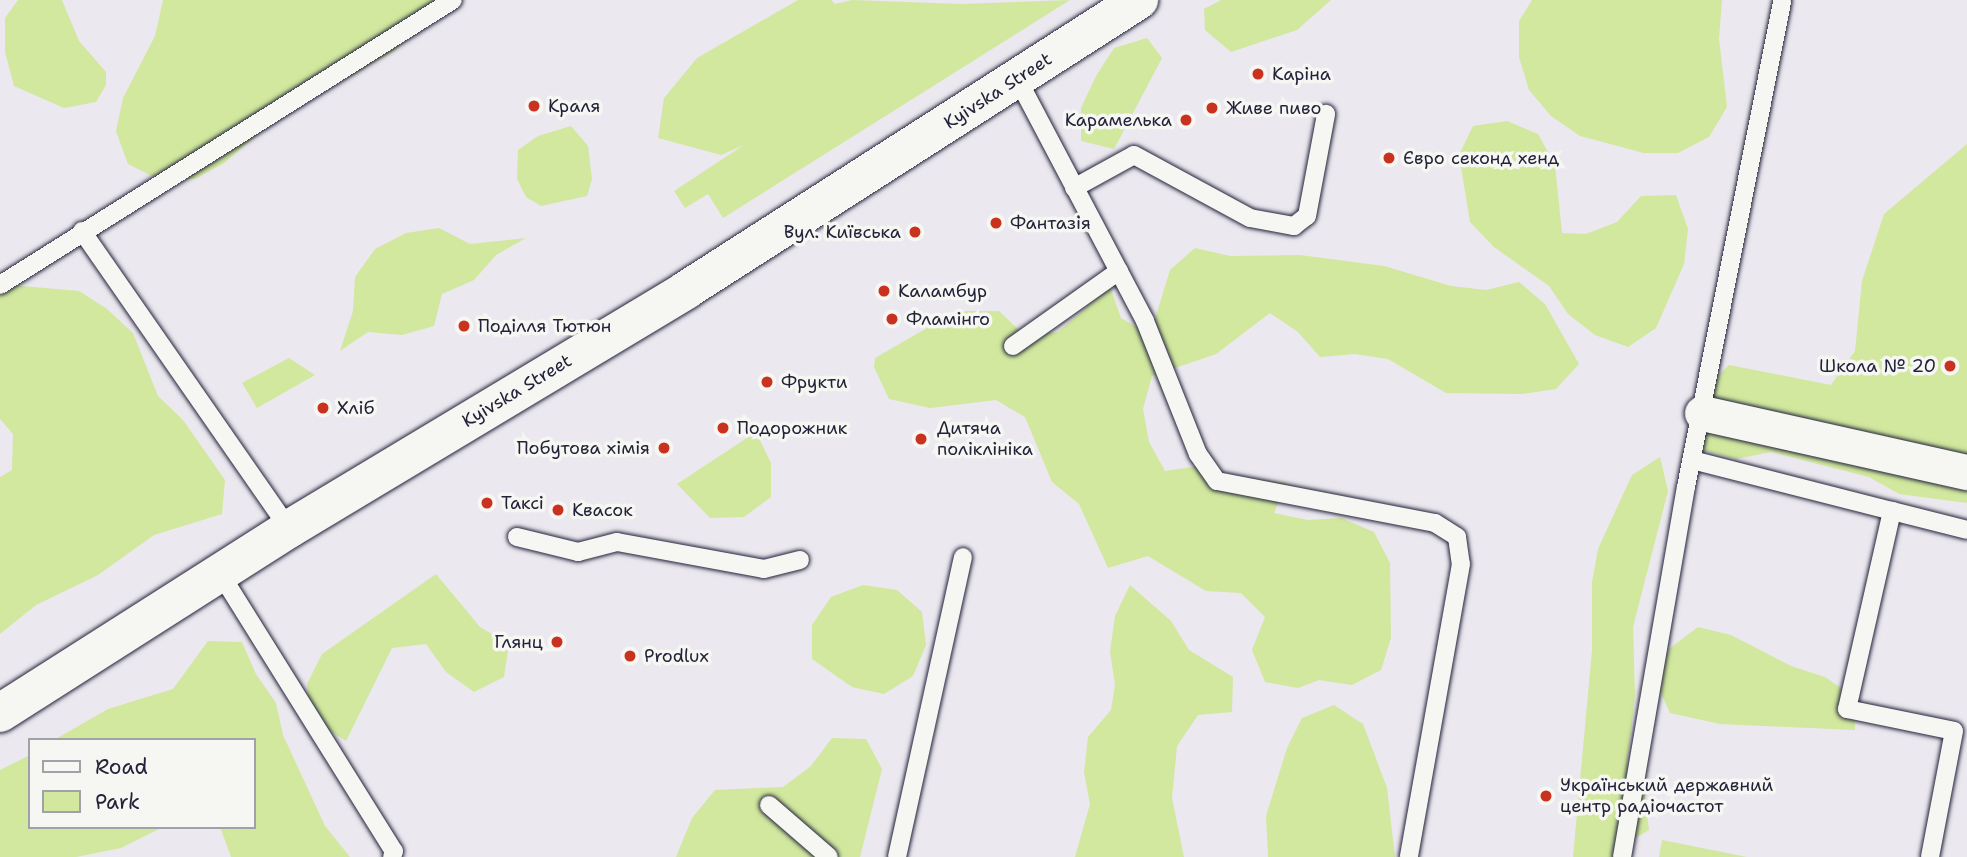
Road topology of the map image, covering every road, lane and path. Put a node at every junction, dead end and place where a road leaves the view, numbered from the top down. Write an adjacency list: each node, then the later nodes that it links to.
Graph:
1 (453, 0): 7 (lane)
2 (1139, 0): 4 (main road, Kyivska Street)
3 (1782, 0): 11 (lane)
4 (1017, 78): 6 (lane); 15 (main road, Kyivska Street)
5 (1325, 114): 6 (lane)
6 (1074, 188): 8 (lane)
7 (82, 231): 9 (lane); 15 (lane)
8 (1119, 271): 10 (lane); 26 (lane)
9 (0, 285)
10 (1013, 346)
11 (1702, 413): 12 (lane); 13 (street)
12 (1692, 460): 14 (lane); 27 (lane)
13 (1967, 472)
14 (1892, 511): 16 (lane); 28 (lane)
15 (289, 529): 20 (main road, Kyivska Street)
16 (1967, 530)
17 (517, 537): 19 (lane)
18 (963, 557): 25 (lane)
19 (800, 560)
20 (220, 573): 21 (main road, Kyivska Street); 23 (lane)
21 (0, 713)
22 (769, 805): 24 (lane)
23 (392, 857)
24 (829, 857)
25 (897, 857)
26 (1409, 857)
27 (1622, 857)
28 (1930, 857)

